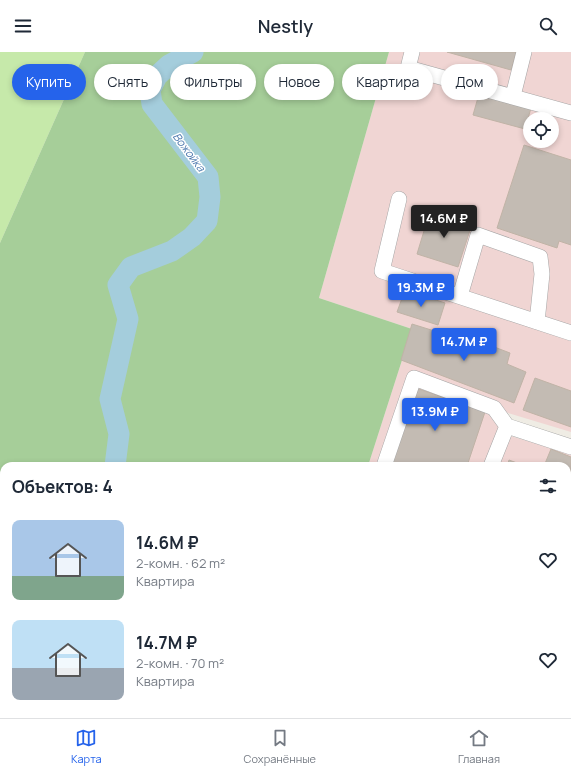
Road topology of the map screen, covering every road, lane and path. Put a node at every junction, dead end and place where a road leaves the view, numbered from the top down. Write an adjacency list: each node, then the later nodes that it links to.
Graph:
1 (412, 52): 3 (lane)
2 (524, 52): 3 (lane)
3 (514, 96): 4 (lane)
4 (571, 113)
5 (399, 199): 6 (lane)
6 (460, 296): 7 (lane); 7 (lane)
7 (537, 322): 8 (lane)
8 (571, 333)
9 (506, 426): 10 (lane); 11 (lane); 12 (lane)
10 (571, 447)
11 (385, 462)
12 (492, 462)

